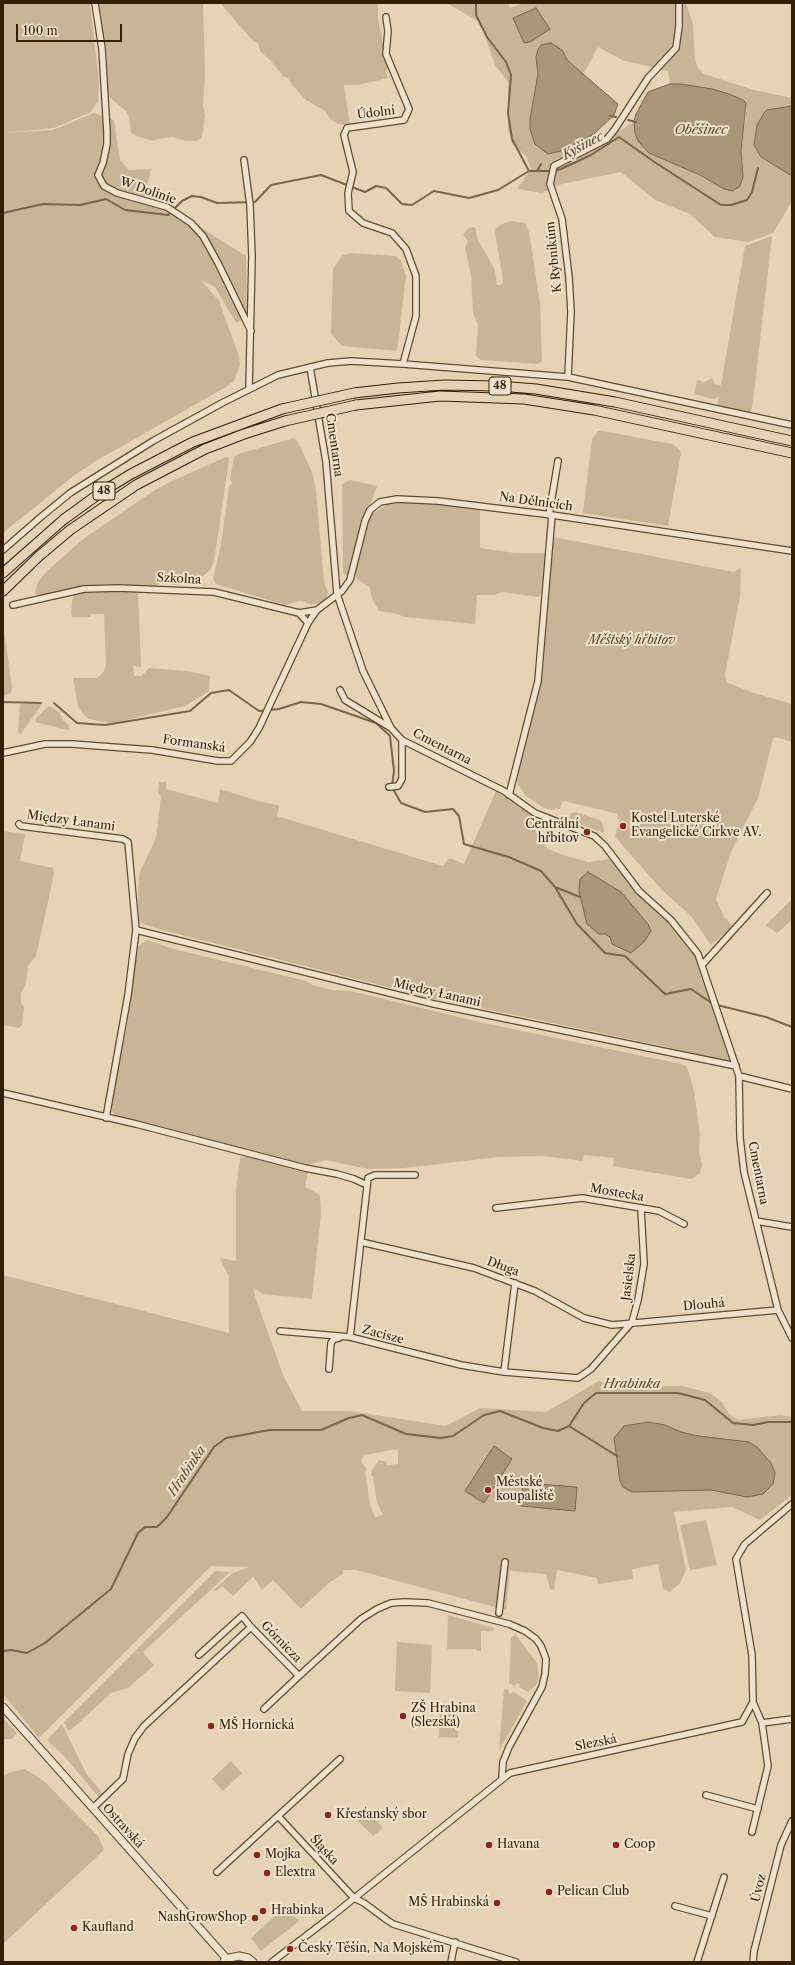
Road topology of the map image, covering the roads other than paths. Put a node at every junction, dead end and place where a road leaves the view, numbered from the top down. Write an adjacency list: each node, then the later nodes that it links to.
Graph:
1 (95, 3): 5 (street, W Dolinie)
2 (679, 3): 8 (street, K Rybníkům)
3 (386, 17): 6 (street, Údolní)
4 (244, 160): 5 (street)
5 (251, 331): 9 (street)
6 (403, 364): 7 (street); 8 (street)
7 (310, 366): 9 (street); 19 (street, Cmentarna)
8 (568, 377): 10 (street)
9 (249, 389): 15 (street)
10 (792, 425)
11 (792, 440): 17 (highway, 48, bridge)
12 (792, 453): 18 (highway, 48, bridge)
13 (558, 461): 14 (street)
14 (550, 515): 16 (street, Na Dělnicích); 19 (street, Na Dělnicích); 29 (street)
15 (3, 550)
16 (792, 551)
17 (3, 573)
18 (3, 591)
19 (337, 594): 21 (street, Szkolna); 25 (street, Cmentarna)
20 (13, 605): 22 (street, Szkolna)
21 (317, 610): 22 (street, Szkolna); 23 (street, Formanská)
22 (300, 614): 23 (street)
23 (308, 623): 27 (street, Formanská)
24 (340, 690): 25 (street)
25 (391, 728): 26 (street, Cmentarna)
26 (402, 740): 28 (street); 29 (street, Cmentarna)
27 (3, 753)
28 (389, 787)
29 (509, 795): 33 (street, Cmentarna)
30 (19, 824): 32 (street, Między Łanami)
31 (767, 893): 33 (street)
32 (136, 930): 34 (street, Między Łanami); 38 (street, Między Łanami)
33 (702, 965): 34 (street, Cmentarna)
34 (736, 1066): 35 (street, Cmentarna)
35 (739, 1076): 36 (street); 43 (street, Cmentarna)
36 (792, 1089)
37 (3, 1093): 38 (street)
38 (106, 1118): 40 (street)
39 (414, 1175): 40 (street)
40 (367, 1185): 46 (street)
41 (496, 1208): 42 (street, Mostecka)
42 (641, 1209): 44 (street, Mostecka); 49 (street, Jasielska)
43 (756, 1221): 45 (street); 48 (street, Cmentarna)
44 (684, 1224)
45 (792, 1227)
46 (361, 1242): 47 (street, Długa); 52 (street, Zacisze)
47 (515, 1283): 49 (street, Długa); 55 (street)
48 (778, 1310): 49 (street, Dlouhá); 53 (street, Cmentarna)
49 (632, 1322): 55 (street, Zacisze)
50 (280, 1331): 51 (street)
51 (341, 1337): 52 (street); 54 (street)
52 (350, 1338): 55 (street, Zacisze)
53 (792, 1338)
54 (329, 1369)
55 (504, 1372)
56 (792, 1504): 62 (street)
57 (505, 1562): 58 (street)
58 (499, 1613)
59 (251, 1626): 60 (street); 61 (street, Górnicza); 70 (street, Górnicza)
60 (199, 1655)
61 (299, 1676): 64 (street); 68 (street, Górnicza)
62 (753, 1702): 66 (street); 68 (street, Slezská)
63 (3, 1707): 70 (street, Ostravská)
64 (264, 1708)
65 (792, 1719): 66 (street)
66 (762, 1723): 71 (street)
67 (340, 1759): 72 (street)
68 (502, 1778): 77 (street, Slezská)
69 (706, 1795): 71 (street)
70 (93, 1808): 81 (street, Ostravská)
71 (758, 1809): 74 (street)
72 (278, 1816): 75 (street); 77 (street, Śląska)
73 (792, 1821): 87 (street, Úvoz)
74 (752, 1832)
75 (217, 1872)
76 (724, 1877): 79 (street)
77 (354, 1898): 80 (street, Śląska); 83 (street, Slezská)
78 (675, 1906): 79 (street)
79 (712, 1916): 86 (street)
80 (455, 1942): 84 (street); 85 (street, Śląska)
81 (225, 1961): 82 (street, Ostravská)
82 (253, 1962)
83 (272, 1962)
84 (451, 1962)
85 (516, 1962)
86 (697, 1962)
87 (753, 1962)

